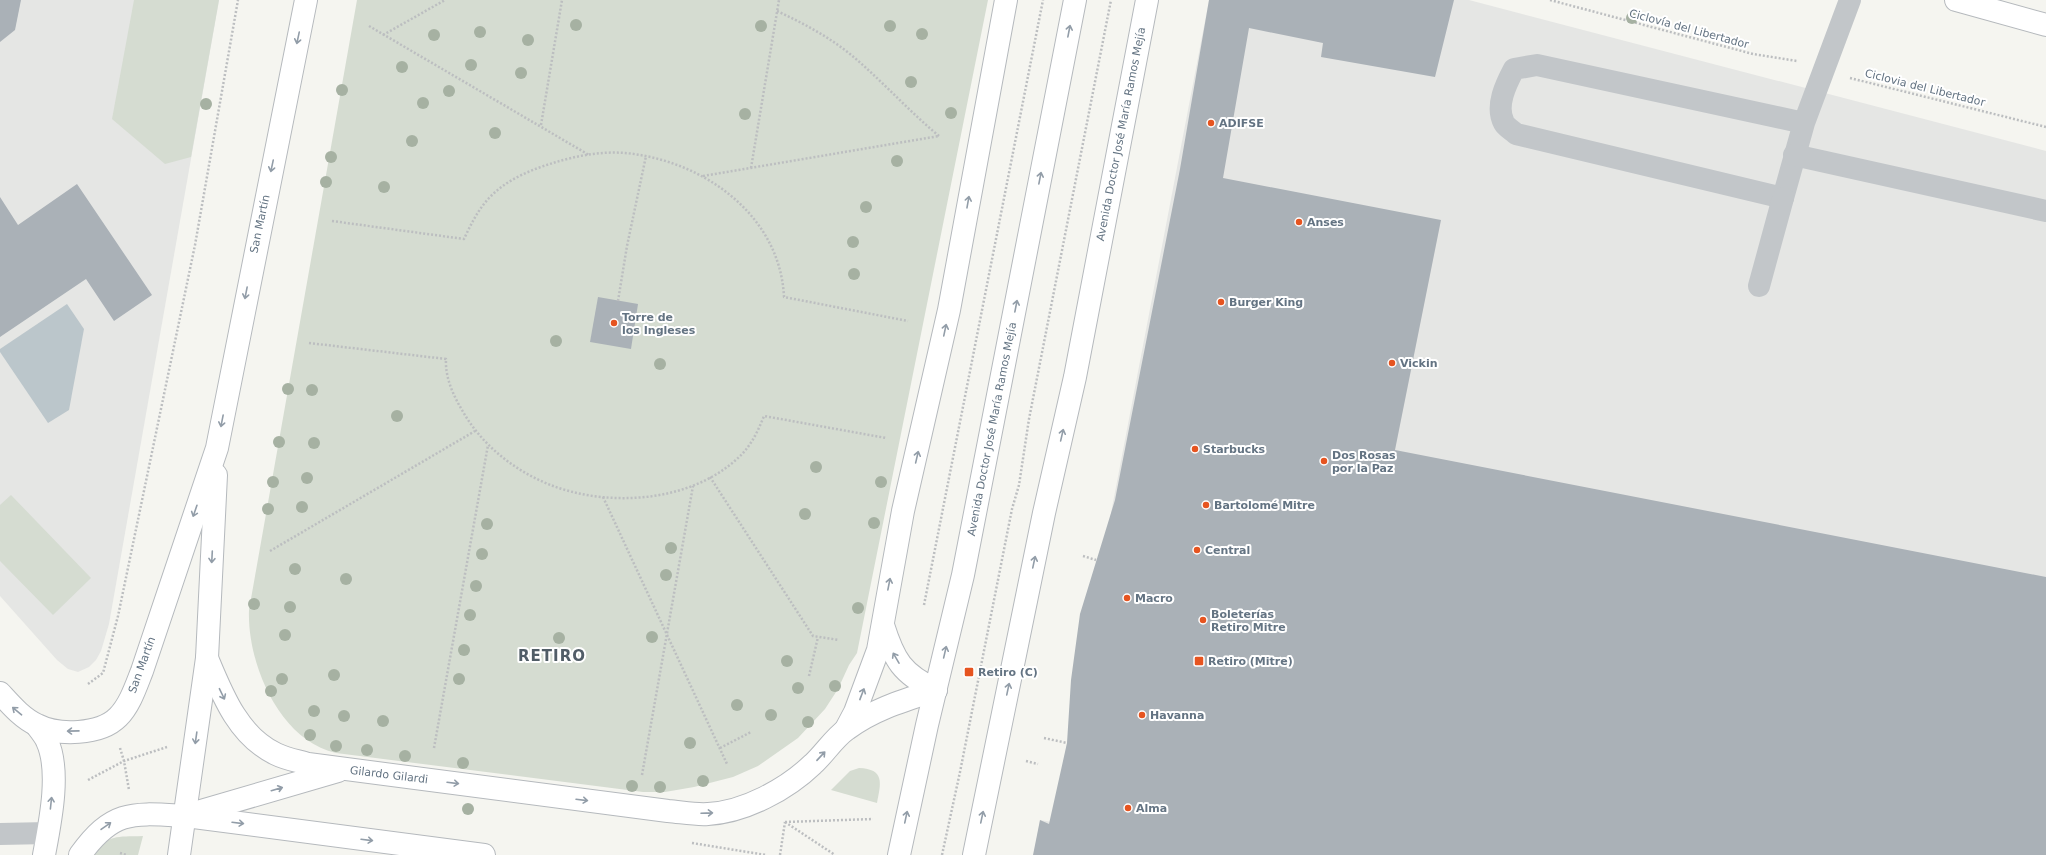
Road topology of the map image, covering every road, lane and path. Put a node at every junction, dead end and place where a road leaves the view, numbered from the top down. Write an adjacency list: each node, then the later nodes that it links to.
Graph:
1 (238, 0): 52 (path)
2 (306, 0): 38 (main road, San Martín, one-way to 38)
3 (444, 0): 17 (path)
4 (562, 0): 21 (path)
5 (779, 0): 14 (path)
6 (1006, 0): 46 (main road, one-way to 6)
7 (1043, 0): 45 (path)
8 (1075, 0): 53 (main road, Avenida Doctor José María Ramos Mejía, one-way to 8)
9 (1111, 0): 86 (path)
10 (1148, 0): 87 (main road, Avenida Doctor José María Ramos Mejía, one-way to 10)
11 (1550, 0): 18 (path, Ciclovía del Libertador)
12 (1850, 0): 19 (lane)
13 (1956, 0): 15 (main road)
14 (778, 11): 26 (path); 26 (path)
15 (2046, 25)
16 (369, 26): 17 (path)
17 (384, 35): 21 (path)
18 (1802, 62): 19 (path, Ciclovia del Libertador)
19 (1824, 70): 20 (lane); 22 (path, Ciclovia del Libertador)
20 (1804, 123): 24 (lane); 28 (lane)
21 (541, 125): 23 (path)
22 (2046, 127)
23 (590, 155): 25 (path); 30 (path)
24 (1794, 155): 28 (lane); 29 (lane)
25 (646, 156): 27 (path); 32 (path)
26 (751, 168): 27 (path)
27 (703, 176): 33 (path)
28 (1782, 198): 31 (lane)
29 (2046, 211)
30 (332, 222)
31 (1759, 286)
32 (618, 301)
33 (908, 321)
34 (309, 342): 35 (path)
35 (475, 431): 37 (path); 42 (path)
36 (886, 438): 39 (path)
37 (488, 445): 41 (path); 62 (path)
38 (217, 448): 50 (main road, San Martín, one-way to 50); 55 (main road, San Martín, one-way to 55)
39 (710, 477): 40 (path); 48 (path)
40 (693, 486): 41 (path); 47 (path)
41 (603, 497): 47 (path)
42 (270, 551)
43 (1083, 556): 44 (path)
44 (1096, 560)
45 (924, 605)
46 (882, 622): 53 (main road, one-way to 46); 56 (main road, one-way to 46)
47 (667, 635): 63 (path); 69 (path)
48 (818, 637): 49 (path); 51 (path)
49 (838, 640)
50 (207, 658): 68 (main road, one-way to 68); 72 (main road, San Martín, one-way to 72)
51 (809, 676)
52 (88, 684)
53 (936, 690): 56 (main road); 85 (main road, Avenida Doctor José María Ramos Mejía, one-way to 53)
54 (0, 693): 55 (main road, one-way to 54)
55 (37, 726): 75 (main road, one-way to 55)
56 (846, 729): 68 (main road, Gilardo Gilardi, one-way to 56)
57 (751, 732): 63 (path)
58 (1044, 738): 60 (path)
59 (118, 742): 64 (path)
60 (1067, 743)
61 (170, 746): 64 (path)
62 (434, 748)
63 (720, 748): 66 (path)
64 (124, 761): 70 (path); 71 (path)
65 (1026, 761): 67 (path)
66 (727, 764)
67 (1038, 764)
68 (345, 769): 72 (main road, Gilardo Gilardi, one-way to 68)
69 (642, 775)
70 (88, 780)
71 (129, 791)
72 (186, 816): 79 (main road, one-way to 72); 80 (main road, San Martín); 81 (main road, one-way to 81)
73 (873, 819): 74 (path)
74 (785, 822): 83 (path); 84 (path)
75 (48, 833): 76 (lane); 78 (main road)
76 (0, 834)
77 (690, 843): 82 (path)
78 (44, 855)
79 (80, 855)
80 (180, 855)
81 (484, 855)
82 (766, 855)
83 (780, 855)
84 (836, 855)
85 (898, 855)
86 (942, 855)
87 (974, 855)

